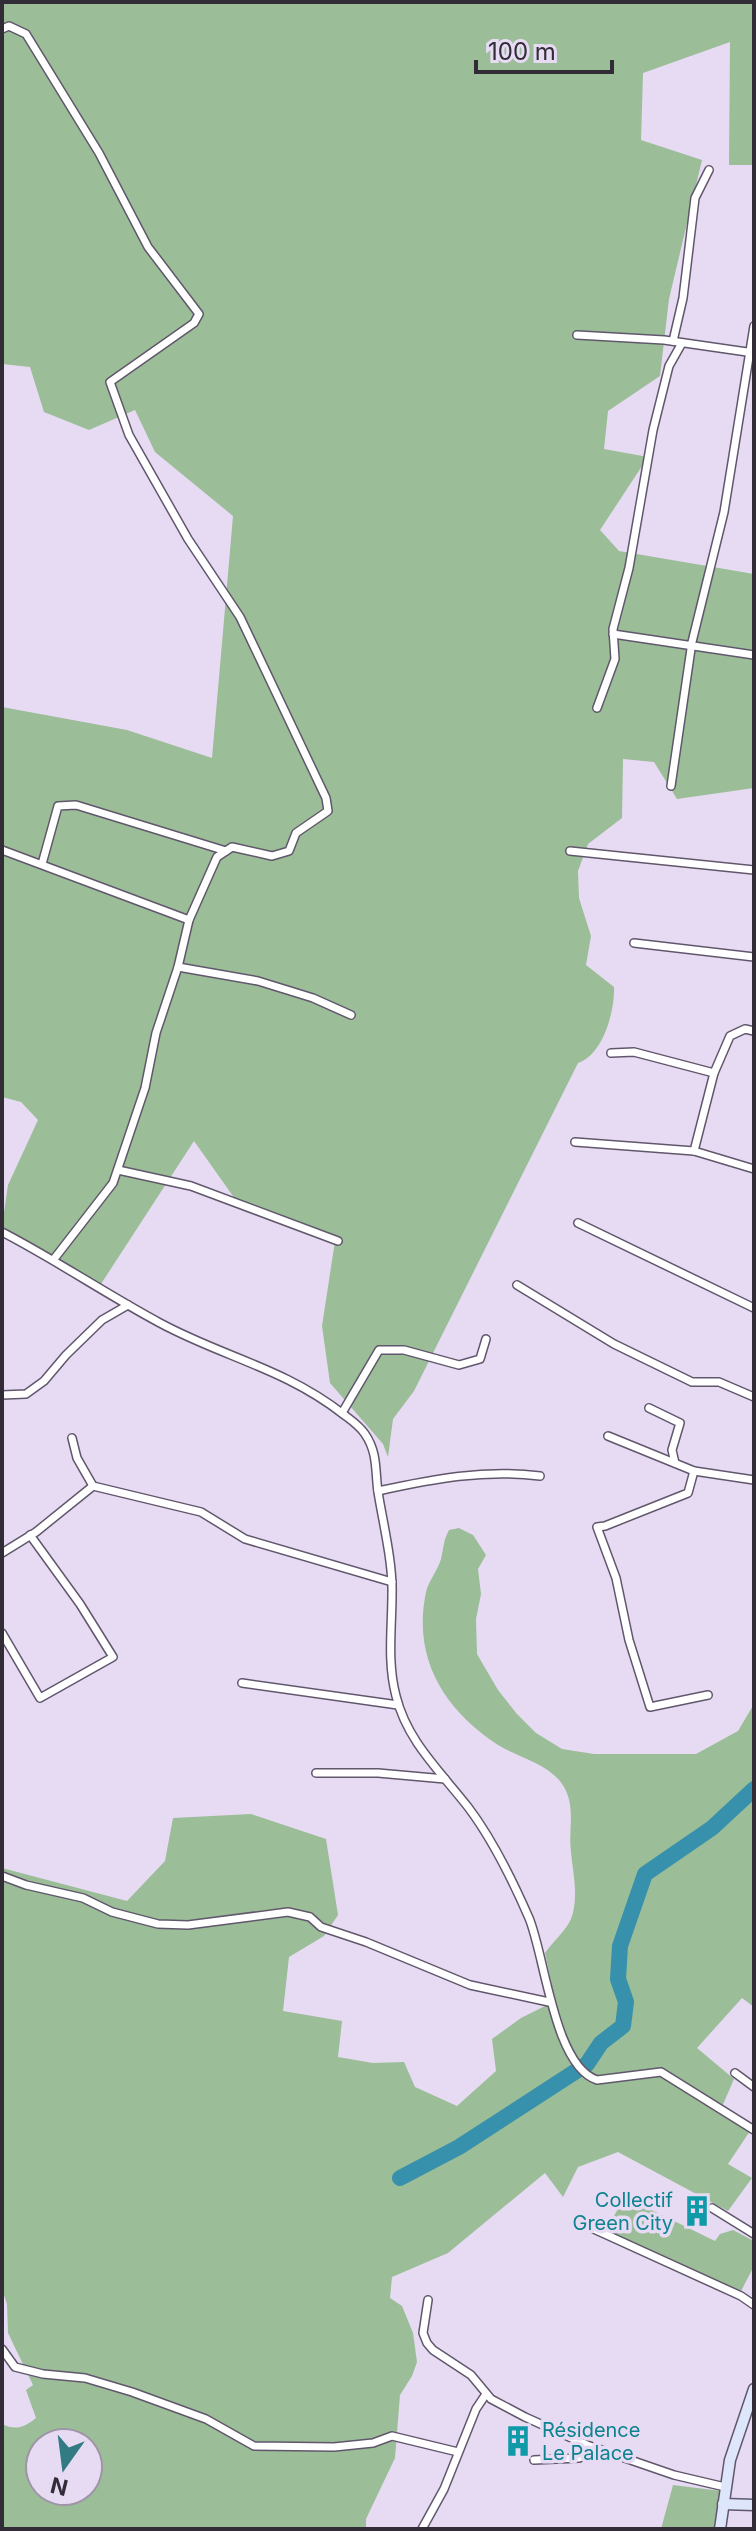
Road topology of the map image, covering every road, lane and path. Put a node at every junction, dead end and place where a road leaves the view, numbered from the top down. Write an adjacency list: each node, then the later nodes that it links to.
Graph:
1 (2, 29): 13 (street)
2 (709, 170): 5 (street)
3 (754, 326): 6 (street)
4 (577, 335): 5 (street)
5 (678, 342): 6 (street); 7 (street)
6 (751, 352): 8 (street)
7 (613, 634): 8 (street); 10 (street)
8 (691, 647): 9 (street); 11 (street)
9 (754, 655)
10 (597, 708)
11 (671, 786)
12 (2, 850): 15 (street)
13 (226, 851): 15 (street); 17 (street)
14 (570, 851): 16 (street)
15 (42, 864): 17 (street)
16 (754, 870)
17 (189, 920): 20 (street)
18 (634, 943): 19 (street)
19 (754, 957)
20 (178, 967): 21 (street); 28 (street)
21 (351, 1015)
22 (754, 1031): 24 (street)
23 (611, 1053): 24 (street)
24 (714, 1073): 26 (street)
25 (575, 1142): 26 (street)
26 (694, 1151): 27 (street)
27 (754, 1169)
28 (118, 1170): 31 (street); 32 (street)
29 (578, 1223): 35 (street)
30 (2, 1232): 32 (street)
31 (338, 1241)
32 (54, 1259): 34 (street)
33 (517, 1285): 38 (street)
34 (128, 1305): 37 (street); 40 (street)
35 (754, 1308)
36 (486, 1339): 40 (street)
37 (2, 1395)
38 (754, 1397)
39 (649, 1408): 43 (street)
40 (342, 1413): 48 (street)
41 (608, 1436): 43 (street)
42 (72, 1438): 47 (street)
43 (675, 1463): 44 (street)
44 (694, 1471): 46 (street); 54 (street)
45 (540, 1476): 48 (street)
46 (754, 1480)
47 (93, 1486): 49 (street); 51 (street)
48 (378, 1491): 51 (street)
49 (30, 1535): 50 (street); 52 (street)
50 (2, 1553)
51 (392, 1582): 55 (street)
52 (2, 1633)
53 (242, 1683): 55 (street)
54 (708, 1695)
55 (398, 1705): 57 (street)
56 (316, 1773): 57 (street)
57 (445, 1779): 59 (street)
58 (2, 1876): 59 (street)
59 (549, 2002): 62 (street)
60 (735, 2073): 61 (street)
61 (754, 2087)
62 (754, 2130)
63 (712, 2208): 65 (street)
64 (585, 2225): 67 (street)
65 (754, 2234)
66 (428, 2300): 70 (street)
67 (754, 2305)
68 (2, 2349): 73 (street)
69 (754, 2389): 71 (main road)
70 (486, 2394): 72 (street); 73 (street)
71 (751, 2404): 75 (main road)
72 (600, 2450): 74 (street); 75 (street)
73 (458, 2452): 78 (street)
74 (534, 2460)
75 (725, 2487): 76 (main road)
76 (723, 2504): 77 (main road); 79 (main road)
77 (754, 2505)
78 (422, 2529)
79 (720, 2529)

